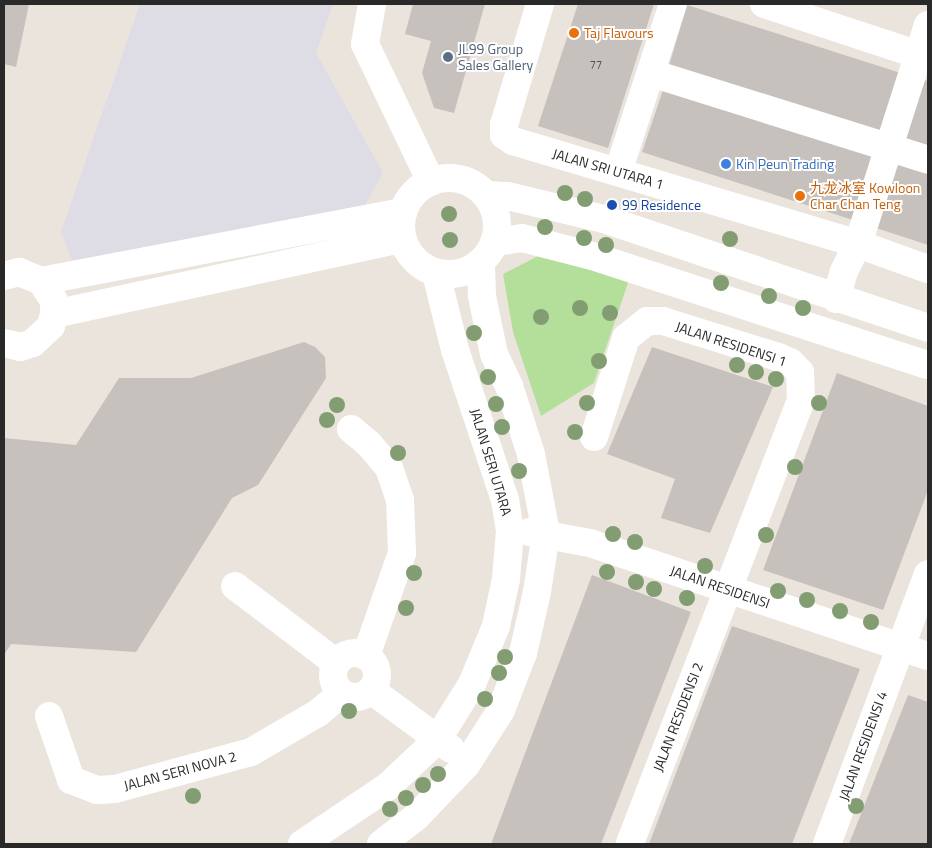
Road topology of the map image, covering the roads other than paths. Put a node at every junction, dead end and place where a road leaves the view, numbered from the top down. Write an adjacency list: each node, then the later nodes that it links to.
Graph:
1 (372, 4): 11 (street)
2 (540, 4): 10 (street, JALAN SRI UTARA 1)
3 (673, 4): 7 (street)
4 (764, 4): 6 (street)
5 (928, 25): 6 (street)
6 (923, 56): 8 (street)
7 (651, 73): 8 (street); 10 (street)
8 (889, 146): 9 (street); 15 (street)
9 (928, 160)
10 (618, 172): 15 (street, JALAN SRI UTARA 1)
11 (431, 182): 12 (street); 13 (street)
12 (486, 195): 16 (street); 21 (street)
13 (403, 212): 14 (street); 20 (street)
14 (402, 240): 18 (street); 22 (street)
15 (858, 244): 17 (street, JALAN SRI UTARA 1); 21 (street)
16 (488, 252): 18 (street); 25 (street); 29 (street)
17 (928, 269)
18 (436, 273): 28 (street, JALAN SERI UTARA)
19 (4, 276): 20 (street)
20 (41, 281): 22 (street)
21 (836, 299): 23 (street)
22 (54, 314): 24 (street)
23 (928, 328)
24 (5, 347)
25 (928, 365)
26 (351, 429): 34 (street)
27 (594, 437): 32 (street, JALAN RESIDENSI 1)
28 (510, 531): 29 (street, JALAN RESIDENSI); 40 (street, JALAN SERI UTARA)
29 (546, 533): 32 (street, JALAN RESIDENSI); 41 (street)
30 (928, 574): 33 (street, JALAN RESIDENSI 4)
31 (235, 586): 36 (street)
32 (725, 589): 33 (street, JALAN RESIDENSI); 44 (street, JALAN RESIDENSI 2)
33 (899, 647): 35 (street, JALAN RESIDENSI); 45 (street, JALAN RESIDENSI 4)
34 (366, 656): 36 (street); 37 (street)
35 (928, 656)
36 (336, 664): 38 (street)
37 (371, 690): 38 (street); 40 (street)
38 (342, 693): 39 (street, JALAN SERI NOVA 2)
39 (49, 716)
40 (437, 740): 41 (street); 42 (street, JALAN SERI UTARA)
41 (470, 760): 43 (street)
42 (302, 844)
43 (381, 844)
44 (630, 844)
45 (827, 844)

